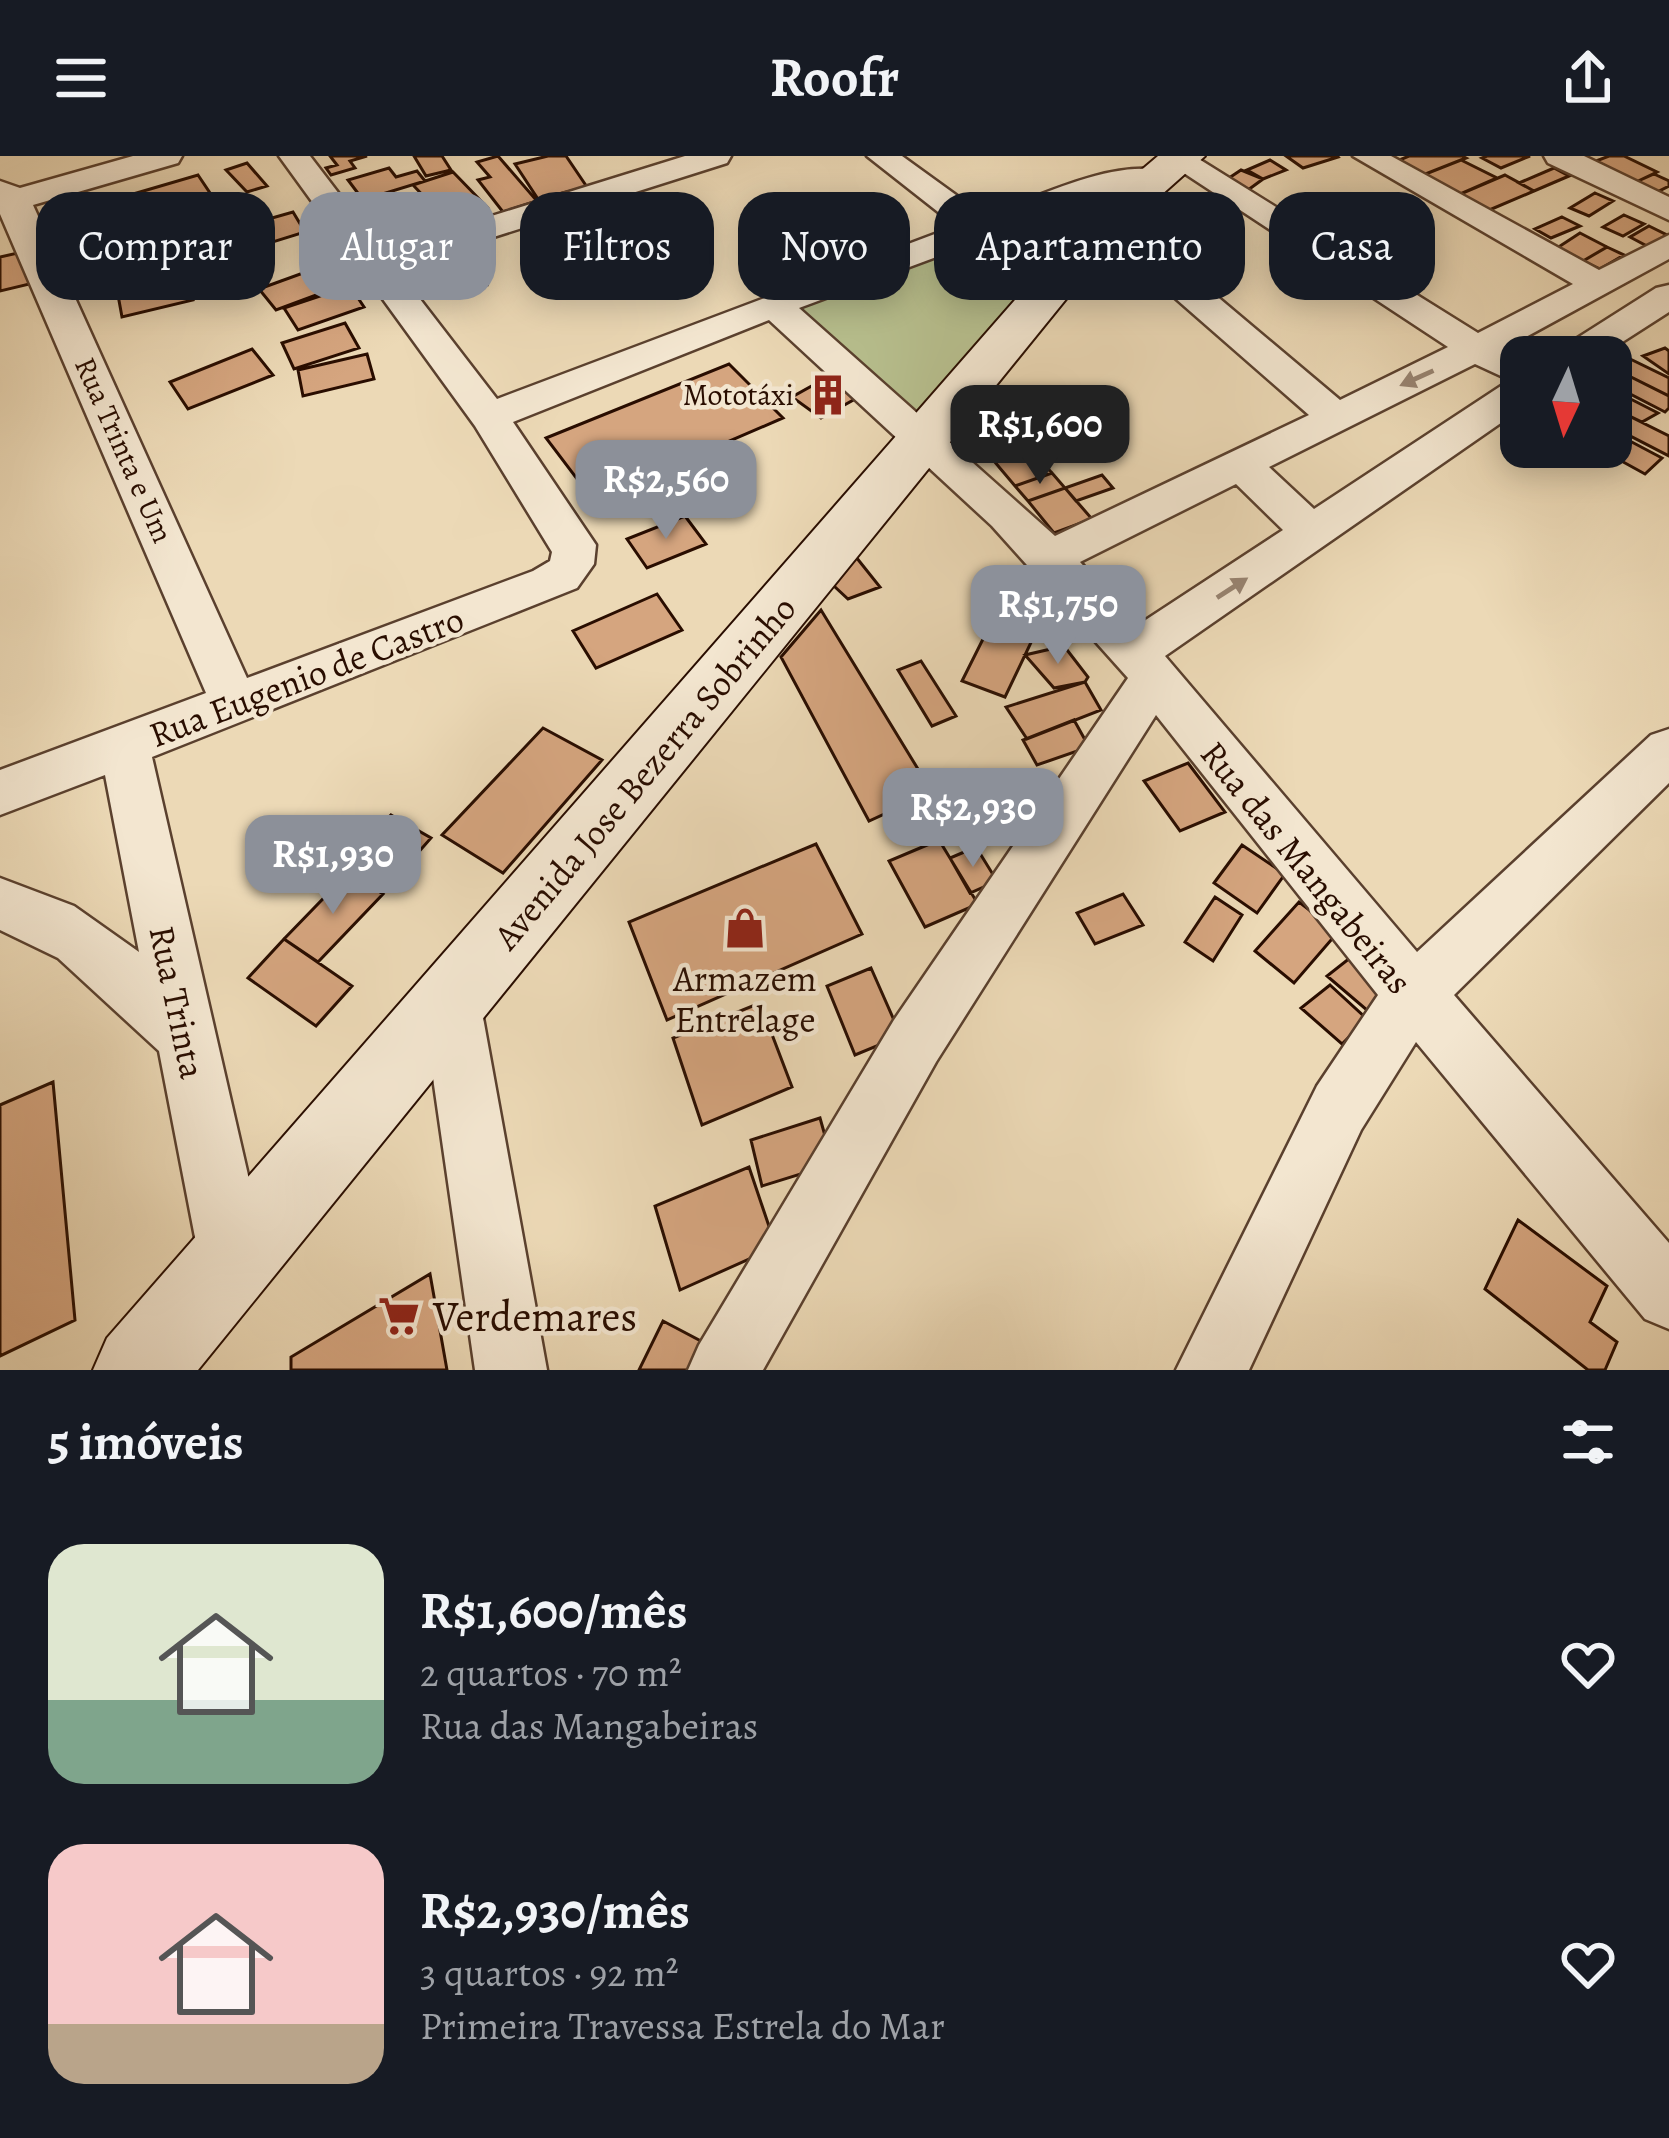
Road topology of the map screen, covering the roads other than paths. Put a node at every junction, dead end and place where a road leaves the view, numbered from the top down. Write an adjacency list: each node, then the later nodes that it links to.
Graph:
1 (166, 156): 13 (street)
2 (294, 156): 9 (street)
3 (716, 156): 15 (street)
4 (882, 156): 12 (street)
5 (1239, 156): 8 (main road, Avenida Jose Bezerra Sobrinho)
6 (1367, 156): 18 (street)
7 (1559, 156): 14 (street)
8 (1177, 164): 10 (street); 11 (main road, Avenida Jose Bezerra Sobrinho); 25 (street)
9 (321, 192)
10 (1082, 192)
11 (1143, 192)
12 (934, 194)
13 (4, 197): 35 (street, Rua Trinta e Um)
14 (1669, 210)
15 (496, 228)
16 (1669, 245): 18 (street)
17 (934, 247): 23 (street)
18 (1599, 284): 25 (street)
19 (1669, 296): 24 (street)
20 (402, 300): 29 (street)
21 (1041, 300): 30 (main road, Avenida Jose Bezerra Sobrinho)
22 (1199, 300): 28 (street)
23 (774, 305): 29 (street); 30 (street, Rua das Mangabeiras)
24 (1606, 336)
25 (1480, 350): 26 (street); 28 (street, one-way to 28)
26 (1500, 364)
27 (1500, 406): 32 (street)
28 (1334, 416): 31 (street)
29 (489, 417): 35 (street, Rua Eugenio de Castro)
30 (924, 440): 33 (street, Rua das Mangabeiras); 41 (main road, Avenida Jose Bezerra Sobrinho)
31 (1239, 463): 32 (street); 33 (street)
32 (1314, 534): 34 (street, one-way to 32)
33 (1047, 559): 34 (street, Rua das Mangabeiras)
34 (1144, 666): 40 (street, Rua das Mangabeiras); 47 (street)
35 (234, 702): 36 (street, Rua Eugenio de Castro)
36 (124, 746): 38 (street, Rua Eugenio de Castro); 42 (street, Rua Trinta)
37 (1669, 750): 40 (street)
38 (0, 793)
39 (0, 904): 42 (street)
40 (1412, 996): 44 (street, Rua das Mangabeiras); 48 (street)
41 (451, 1001): 43 (main road, Avenida Jose Bezerra Sobrinho); 46 (street)
42 (184, 1035): 43 (street, Rua Trinta)
43 (233, 1258): 45 (main road, Avenida Jose Bezerra Sobrinho)
44 (1669, 1295)
45 (139, 1370)
46 (511, 1370)
47 (724, 1370)
48 (1212, 1370)

